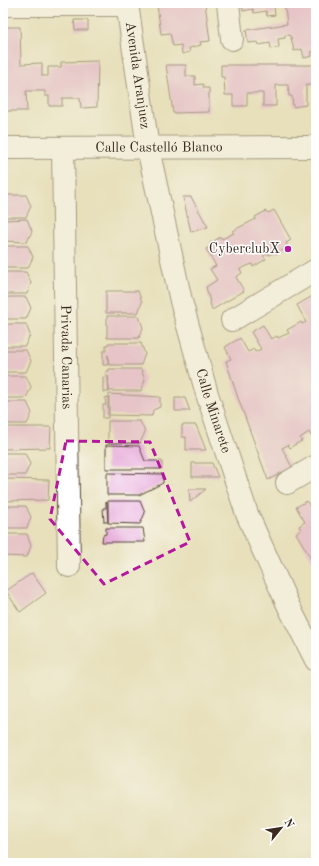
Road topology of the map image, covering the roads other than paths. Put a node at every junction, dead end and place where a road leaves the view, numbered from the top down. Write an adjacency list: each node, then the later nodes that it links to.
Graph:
1 (228, 3): 4 (street)
2 (3, 4): 3 (street)
3 (127, 4): 8 (street, Avenida Aranjuez)
4 (232, 39)
5 (316, 147): 8 (street, Calle Castelló Blanco)
6 (3, 148): 7 (street, Calle Castelló Blanco)
7 (63, 148): 8 (street, Calle Castelló Blanco); 13 (street, Privada Canarias)
8 (148, 148): 14 (street, Calle Minarete)
9 (316, 270): 10 (street)
10 (232, 320)
11 (316, 466): 12 (street)
12 (287, 483)
13 (69, 566)
14 (316, 660)

